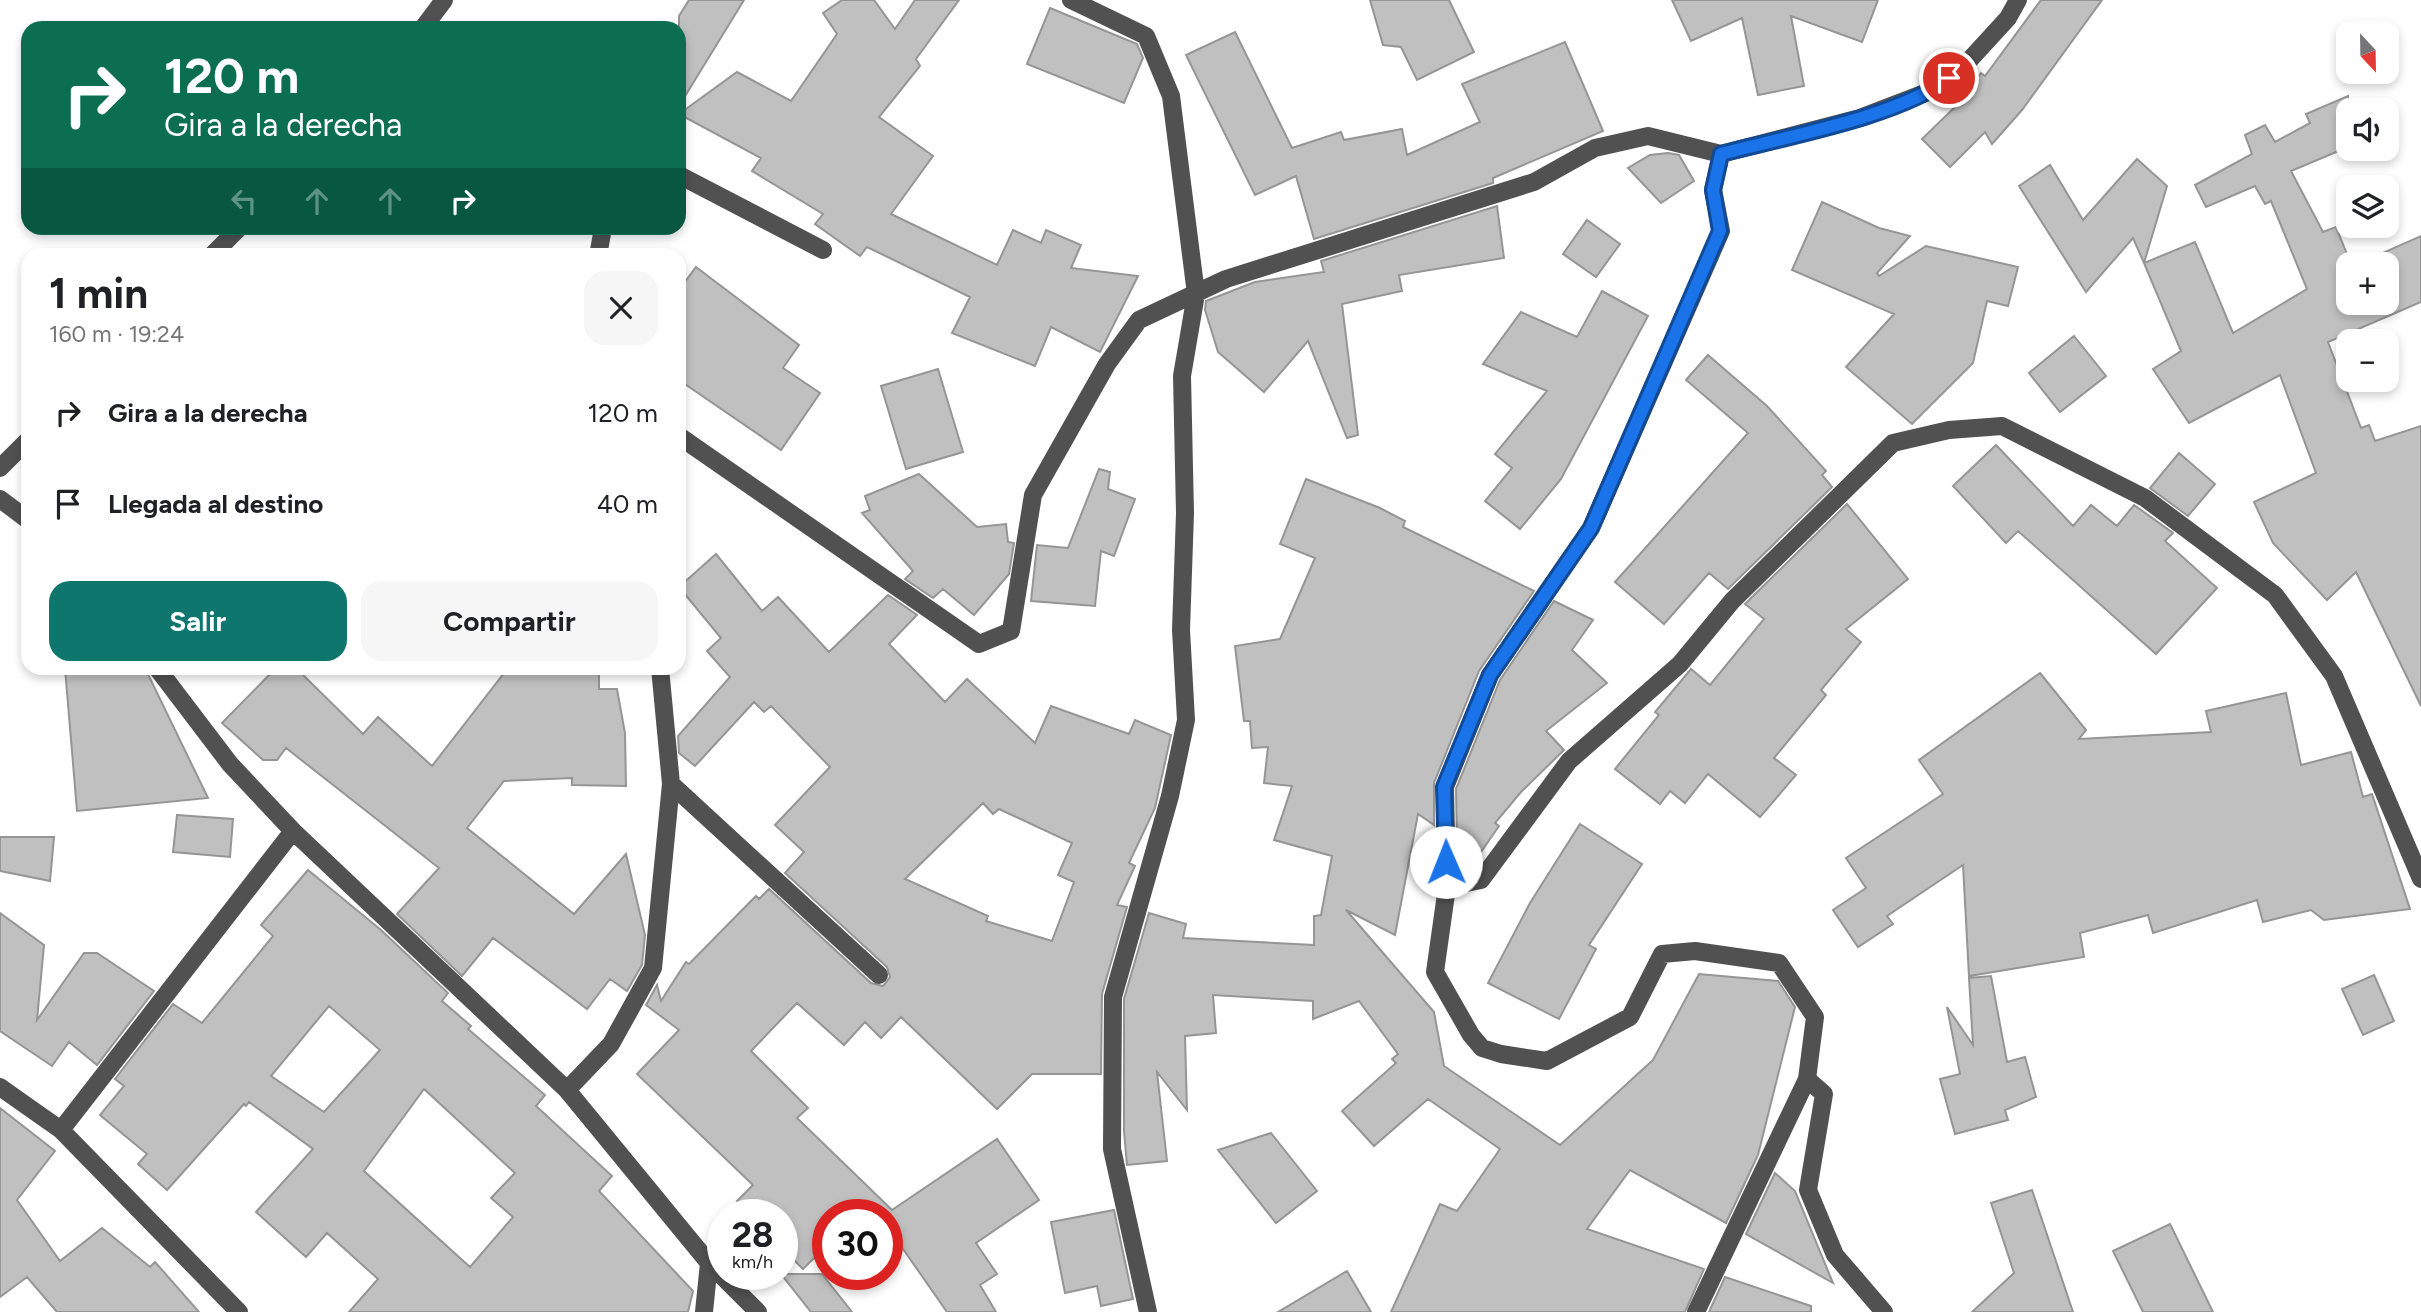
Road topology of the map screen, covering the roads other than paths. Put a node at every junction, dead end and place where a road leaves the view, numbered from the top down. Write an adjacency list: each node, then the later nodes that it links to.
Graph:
1 (444, 0): 4 (street)
2 (1070, 0): 10 (street)
3 (2018, 0): 5 (street)
4 (428, 21)
5 (1721, 154): 10 (street); 21 (street)
6 (686, 179): 9 (street)
7 (232, 235): 8 (street)
8 (219, 248)
9 (823, 250)
10 (1196, 293): 11 (street); 33 (street)
11 (686, 441)
12 (21, 447): 13 (street)
13 (0, 468)
14 (0, 499): 15 (street)
15 (21, 515)
16 (162, 675): 19 (street)
17 (661, 675): 18 (street)
18 (671, 784): 22 (street); 25 (street)
19 (293, 831): 25 (street); 26 (street)
20 (2421, 879): 21 (street)
21 (1447, 887): 23 (street)
22 (879, 975)
23 (1807, 1079): 34 (street); 35 (street)
24 (0, 1087): 26 (street)
25 (567, 1090): 27 (street)
26 (61, 1130): 30 (street)
27 (707, 1261)
28 (707, 1283): 31 (street)
29 (736, 1290): 32 (street)
30 (239, 1312)
31 (704, 1312)
32 (758, 1312)
33 (1148, 1312)
34 (1696, 1312)
35 (1884, 1312)

